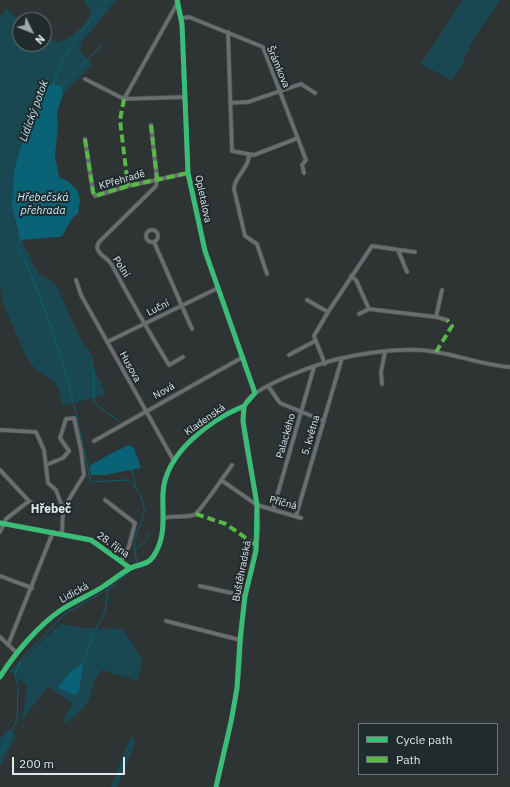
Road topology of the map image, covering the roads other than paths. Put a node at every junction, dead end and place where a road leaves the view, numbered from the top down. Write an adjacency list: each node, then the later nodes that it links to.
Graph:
1 (178, 1): 2 (street, Opletalova); 8 (street)
2 (182, 18): 3 (street, Šrámkova); 7 (street, Opletalova)
3 (228, 32): 5 (street, Šrámkova); 9 (street)
4 (85, 79): 8 (street)
5 (280, 90): 6 (street); 9 (street); 11 (street, Šrámkova)
6 (315, 93)
7 (184, 97): 8 (street); 14 (street, Opletalova)
8 (124, 99)
9 (230, 103): 13 (street)
10 (151, 125): 16 (street)
11 (298, 138): 13 (street); 15 (street, Šrámkova)
12 (85, 139): 16 (street, KPřehradě)
13 (249, 155): 21 (street)
14 (188, 173): 16 (street, KPřehradě); 24 (street, Opletalova)
15 (304, 173)
16 (157, 179): 33 (street, Polní)
17 (154, 242): 27 (street)
18 (398, 250): 19 (street); 20 (street); 22 (street)
19 (415, 252)
20 (407, 272)
21 (267, 274)
22 (351, 276): 28 (street); 29 (street)
23 (76, 280): 36 (street, Husova)
24 (218, 288): 27 (street, Luční); 40 (street, Opletalova)
25 (442, 290): 31 (street)
26 (307, 300): 29 (street)
27 (181, 305): 33 (street, Luční); 34 (street)
28 (369, 309): 30 (street); 31 (street)
29 (328, 312): 35 (street)
30 (359, 314)
31 (436, 317): 32 (street)
32 (447, 320)
33 (144, 324): 36 (street, Luční); 39 (street, Polní)
34 (192, 329)
35 (315, 341): 38 (street); 42 (street)
36 (107, 342): 49 (street, Husova)
37 (385, 352): 41 (street, Kladenská); 43 (street, Kladenská); 45 (street)
38 (289, 355)
39 (183, 357)
40 (243, 357): 47 (street, Opletalova); 49 (street, Nová)
41 (342, 358): 42 (street, Kladenská); 51 (street, 5. května)
42 (325, 364): 44 (street, Kladenská)
43 (510, 366)
44 (314, 367): 46 (street, Kladenská); 50 (street, Palackého)
45 (382, 384)
46 (268, 386): 47 (street, Kladenská); 50 (street)
47 (255, 393): 48 (street, Kladenská)
48 (244, 406): 54 (street, Kladenská); 61 (street, Buštěhradská)
49 (145, 411): 53 (street, Nová); 54 (street, Husova)
50 (301, 412): 51 (street); 63 (street, Palackého)
51 (324, 421): 64 (street, 5. května)
52 (0, 430): 55 (street)
53 (94, 442)
54 (174, 461): 65 (street, Kladenská)
55 (46, 465): 62 (street); 62 (street)
56 (232, 465): 58 (street)
57 (0, 470): 60 (street)
58 (221, 480): 61 (street, Příčná); 65 (street)
59 (105, 500): 71 (street)
60 (28, 501): 62 (street); 67 (street)
61 (257, 505): 63 (street, Příčná); 76 (street, Buštěhradská)
62 (63, 509): 70 (street)
63 (273, 510): 64 (street, Příčná)
64 (296, 516): 66 (street, Příčná)
65 (164, 518): 72 (street, Kladenská)
66 (301, 518)
67 (2, 522): 68 (street); 69 (street, 28. října)
68 (0, 532)
69 (53, 532): 70 (street, 28. října); 75 (street)
70 (62, 534): 71 (street, 28. října)
71 (121, 560): 72 (street, 28. října)
72 (130, 568): 81 (street, Lidická)
73 (0, 576): 75 (street)
74 (200, 586): 76 (street)
75 (32, 588): 80 (street)
76 (245, 596): 79 (street, Buštěhradská)
77 (166, 621): 79 (street)
78 (0, 637): 80 (street)
79 (240, 640): 83 (street, Buštěhradská)
80 (8, 646): 81 (street)
81 (17, 653): 82 (street, Lidická)
82 (0, 677)
83 (216, 787)

